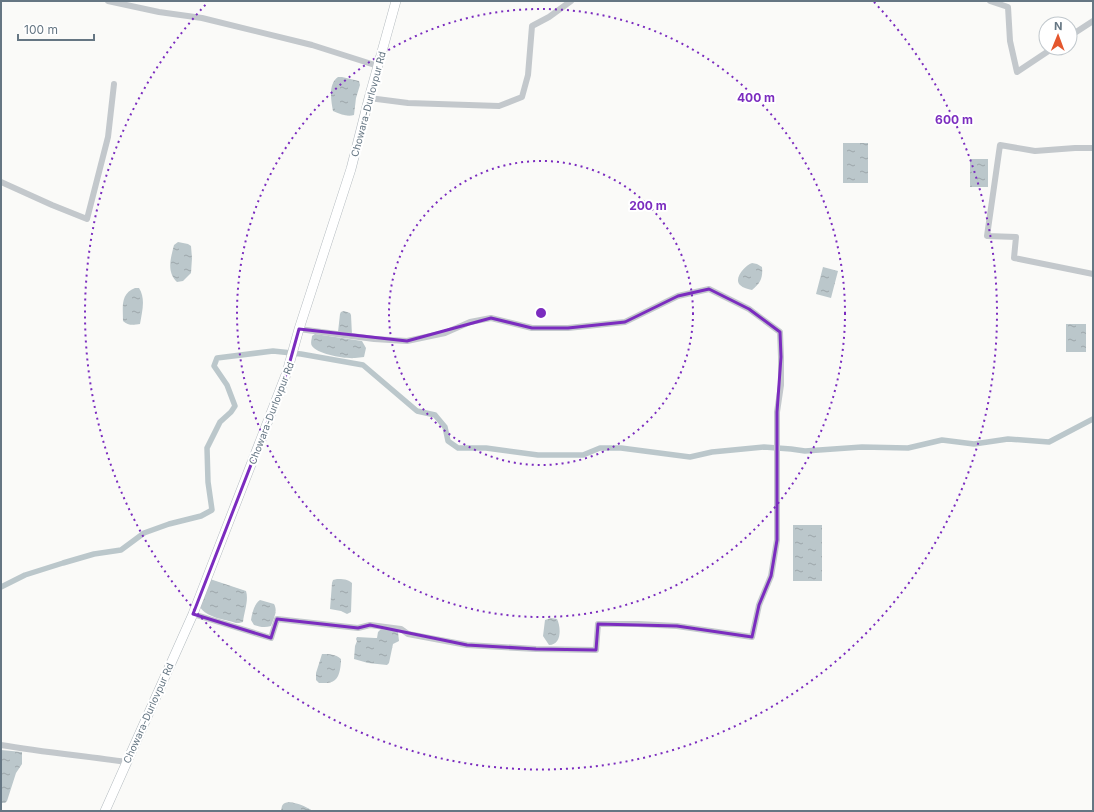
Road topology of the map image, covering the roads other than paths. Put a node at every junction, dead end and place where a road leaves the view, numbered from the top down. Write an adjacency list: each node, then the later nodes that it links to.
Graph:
1 (108, 1): 8 (street)
2 (396, 1): 8 (street, Chowara-Durlovpur Rd)
3 (571, 1): 10 (street)
4 (990, 1): 7 (street)
5 (1093, 21): 6 (street)
6 (1078, 31)
7 (1040, 56)
8 (378, 66): 10 (street, Chowara-Durlovpur Rd)
9 (114, 84): 12 (street)
10 (369, 98): 14 (street, Chowara-Durlovpur Rd)
11 (1093, 148): 13 (street)
12 (1, 182)
13 (1093, 274)
14 (299, 330): 15 (street, Chowara-Durlovpur Rd); 15 (street)
15 (193, 614): 17 (street, Chowara-Durlovpur Rd)
16 (1, 745): 17 (street)
17 (126, 762): 18 (street, Chowara-Durlovpur Rd)
18 (105, 811)

